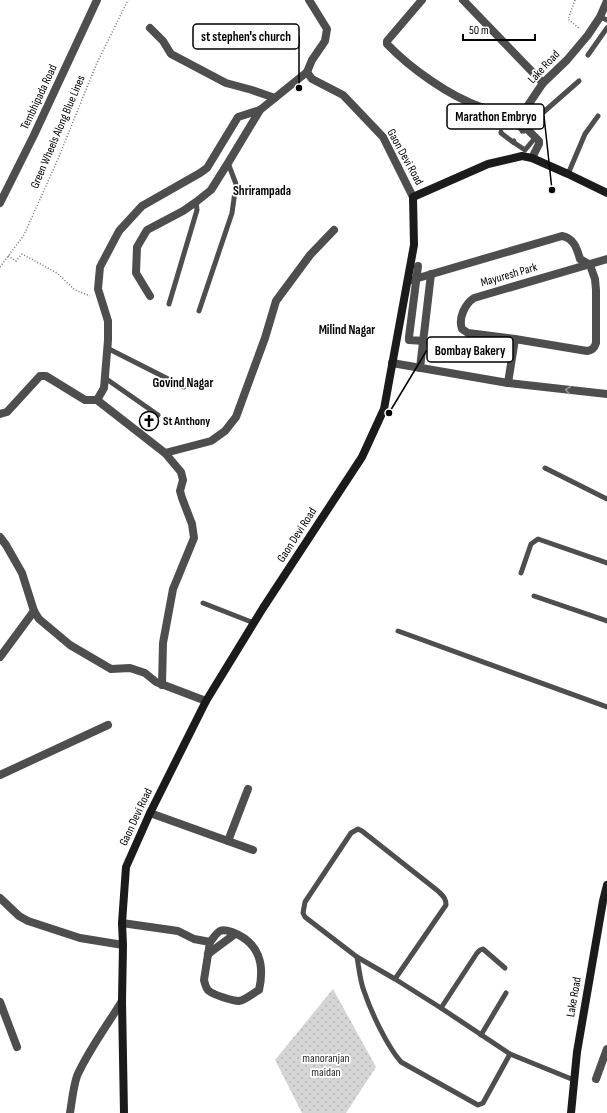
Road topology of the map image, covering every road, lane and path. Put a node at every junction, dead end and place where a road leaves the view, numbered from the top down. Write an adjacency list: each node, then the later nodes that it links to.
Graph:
1 (97, 0): 30 (street, Tembhipada Road)
2 (128, 0): 32 (path, Green Wheels Along Blue Lines)
3 (310, 0): 13 (street)
4 (422, 0): 19 (street)
5 (463, 0): 15 (street)
6 (575, 0): 11 (path)
7 (607, 1): 8 (street, Lake Road)
8 (604, 18): 11 (street, Lake Road)
9 (150, 28): 16 (street)
10 (607, 28): 12 (lane)
11 (588, 35): 15 (street, Lake Road)
12 (588, 55)
13 (307, 72): 16 (street); 28 (street, Gaon Devi Road)
14 (579, 81): 20 (lane)
15 (542, 83): 19 (street, Lake Road)
16 (275, 98): 17 (street)
17 (260, 110): 25 (street); 41 (street)
18 (598, 116): 26 (lane)
19 (514, 121): 20 (street)
20 (523, 130): 22 (street)
21 (501, 132): 23 (lane)
22 (535, 138): 23 (lane); 24 (street)
23 (525, 150): 24 (lane)
24 (533, 156): 26 (street); 28 (street)
25 (228, 163): 29 (street); 43 (lane)
26 (568, 174): 27 (street)
27 (607, 193)
28 (413, 197): 39 (street, Gaon Devi Road)
29 (196, 202): 40 (street); 42 (lane)
30 (0, 203)
31 (334, 230): 56 (street)
32 (8, 256): 36 (path, Green Wheels Along Blue Lines); 41 (path)
33 (607, 259): 34 (street)
34 (590, 265): 37 (street); 44 (street); 44 (street, Mayuresh Park)
35 (418, 266): 38 (street)
36 (0, 267)
37 (432, 274): 38 (street); 45 (street)
38 (417, 278): 39 (street); 45 (street)
39 (408, 281): 47 (street, Gaon Devi Road)
40 (150, 296)
41 (101, 300): 46 (street)
42 (169, 304)
43 (199, 311)
44 (515, 339): 50 (street)
45 (424, 342): 48 (street)
46 (107, 348): 49 (street); 51 (lane)
47 (392, 363): 48 (street); 66 (street, Gaon Devi Road)
48 (420, 368): 50 (street)
49 (105, 378): 53 (street); 55 (lane)
50 (508, 383): 52 (street, one-way to 50)
51 (184, 387)
52 (607, 394)
53 (96, 400): 54 (street); 56 (street)
54 (0, 414)
55 (158, 415)
56 (165, 453): 69 (street)
57 (545, 468): 58 (lane)
58 (607, 499)
59 (0, 537): 64 (street)
60 (607, 563): 61 (lane)
61 (521, 573)
62 (534, 596): 65 (lane)
63 (203, 603): 66 (lane)
64 (34, 611): 68 (street); 69 (street)
65 (607, 621)
66 (254, 623): 70 (street, Gaon Devi Road)
67 (398, 631): 71 (lane)
68 (0, 658)
69 (162, 685): 70 (street)
70 (206, 701): 75 (street, Gaon Devi Road)
71 (607, 707)
72 (108, 725): 73 (street)
73 (0, 775)
74 (248, 789): 76 (street)
75 (150, 813): 76 (street); 80 (street, Gaon Devi Road)
76 (228, 841): 77 (street)
77 (253, 850)
78 (607, 885): 97 (street, Lake Road)
79 (0, 898): 83 (street)
80 (122, 923): 82 (street); 83 (street, Gaon Devi Road)
81 (235, 934): 82 (street); 84 (street); 84 (street)
82 (210, 942): 84 (street)
83 (123, 945): 89 (street, Gaon Devi Road)
84 (208, 954)
85 (357, 958): 87 (lane); 87 (lane); 95 (lane)
86 (505, 968): 91 (lane)
87 (394, 979): 91 (lane)
88 (506, 993): 92 (lane)
89 (122, 1001): 98 (street); 99 (street, Gaon Devi Road)
90 (0, 1002): 93 (street)
91 (441, 1008): 92 (lane)
92 (481, 1035): 95 (lane)
93 (17, 1047)
94 (607, 1049): 96 (street)
95 (510, 1054): 97 (lane)
96 (596, 1079)
97 (574, 1080): 100 (street, Lake Road)
98 (70, 1113)
99 (124, 1113)
100 (570, 1113)

